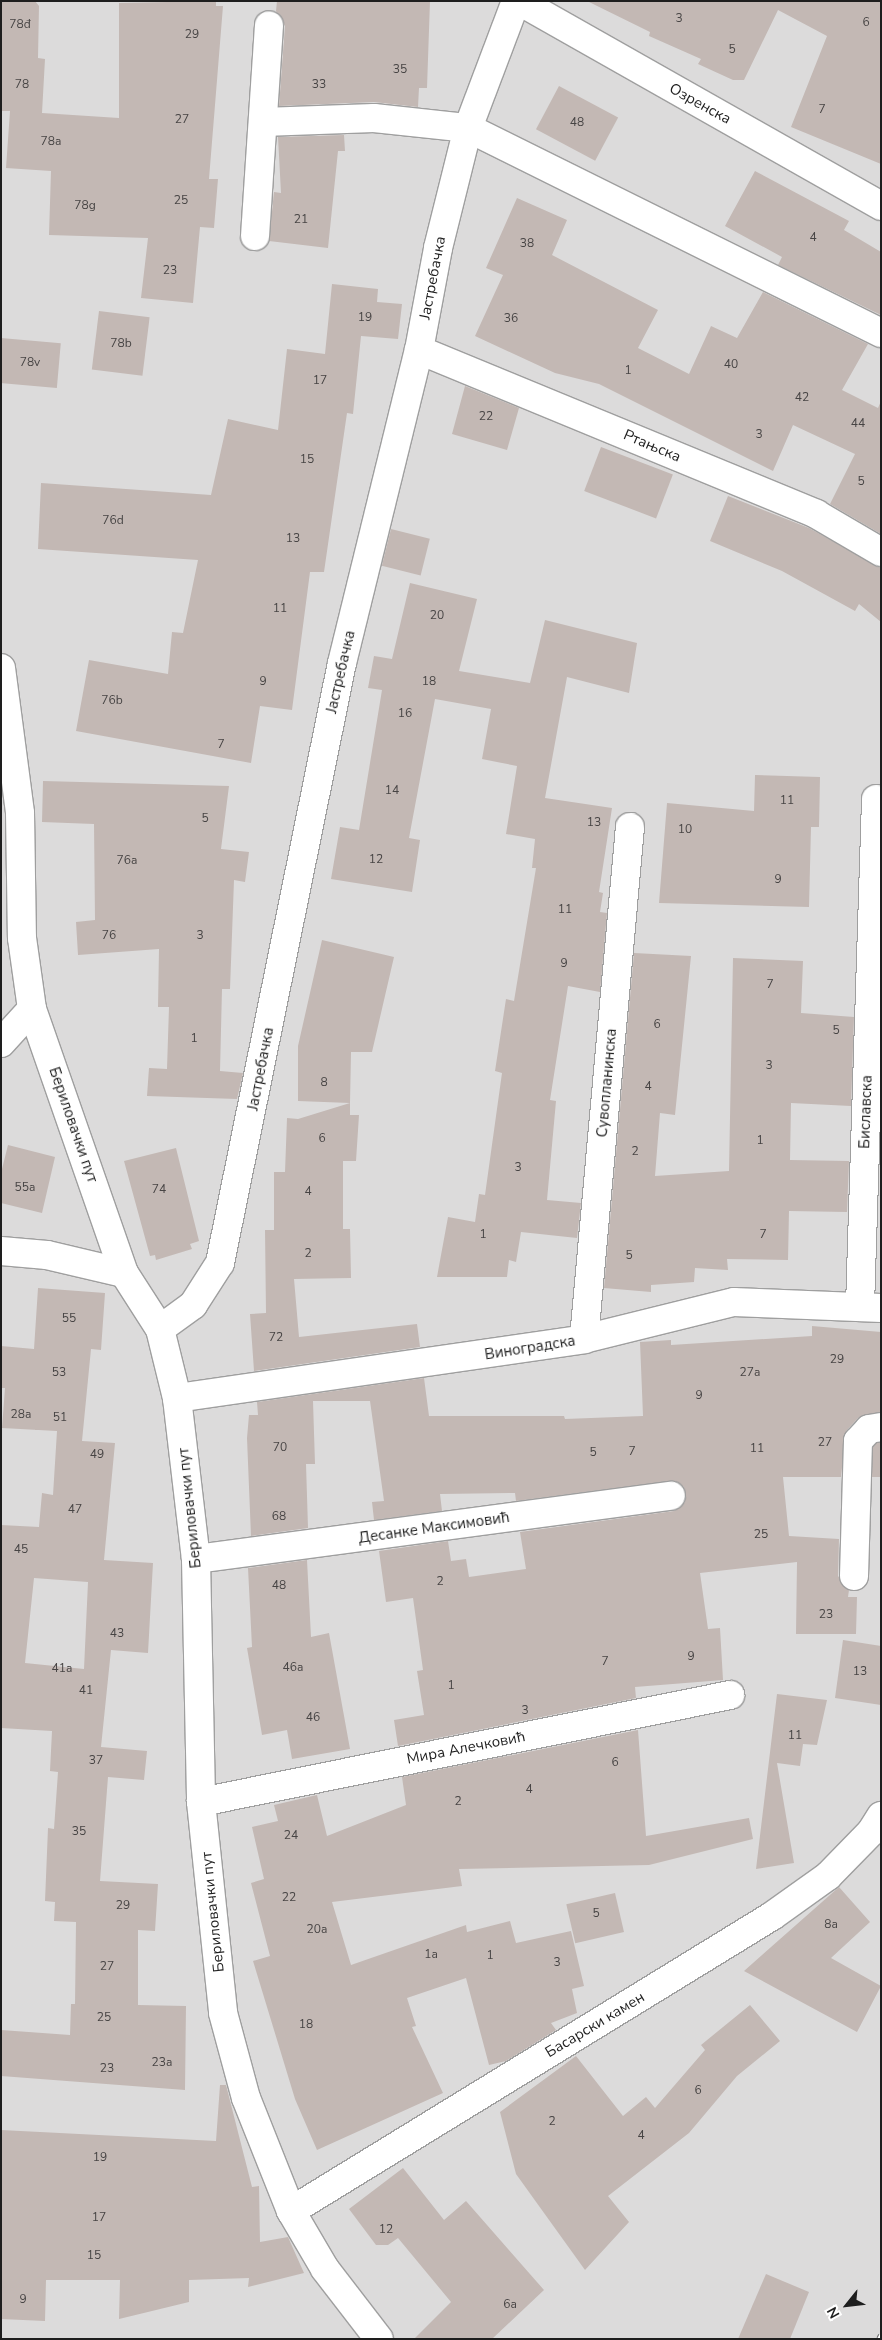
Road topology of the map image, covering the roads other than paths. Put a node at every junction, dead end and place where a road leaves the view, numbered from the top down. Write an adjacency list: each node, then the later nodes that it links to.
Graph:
1 (517, 1): 4 (street, Јастребачка); 5 (street, Озренска)
2 (269, 25): 3 (street)
3 (263, 122): 4 (street); 6 (street)
4 (468, 128): 7 (street); 8 (street, Јастребачка)
5 (881, 206)
6 (256, 236)
7 (881, 333)
8 (419, 350): 9 (street, Ртањска); 19 (street, Јастребачка)
9 (881, 552)
10 (1, 668): 12 (street, Бериловачки пут)
11 (876, 799): 18 (street, Биславска)
12 (10, 812): 14 (street, Бериловачки пут)
13 (630, 827): 20 (street, Сувопланинска)
14 (32, 1009): 15 (street); 17 (street, Бериловачки пут)
15 (1, 1043)
16 (1, 1251): 17 (street)
17 (124, 1273): 19 (street, Бериловачки пут)
18 (870, 1307): 20 (street, Виноградска)
19 (160, 1329): 21 (street, Бериловачки пут)
20 (584, 1339): 21 (street, Виноградска)
21 (177, 1398): 24 (street, Бериловачки пут)
22 (881, 1427): 25 (street)
23 (671, 1496): 24 (street, Десанке Максимовић)
24 (196, 1559): 27 (street, Бериловачки пут)
25 (854, 1576)
26 (730, 1695): 27 (street, Мира Алечковић)
27 (201, 1802): 29 (street, Бериловачки пут)
28 (881, 1816): 29 (street, Басарски камен)
29 (291, 2212): 30 (street, Бериловачки пут)
30 (379, 2339)

